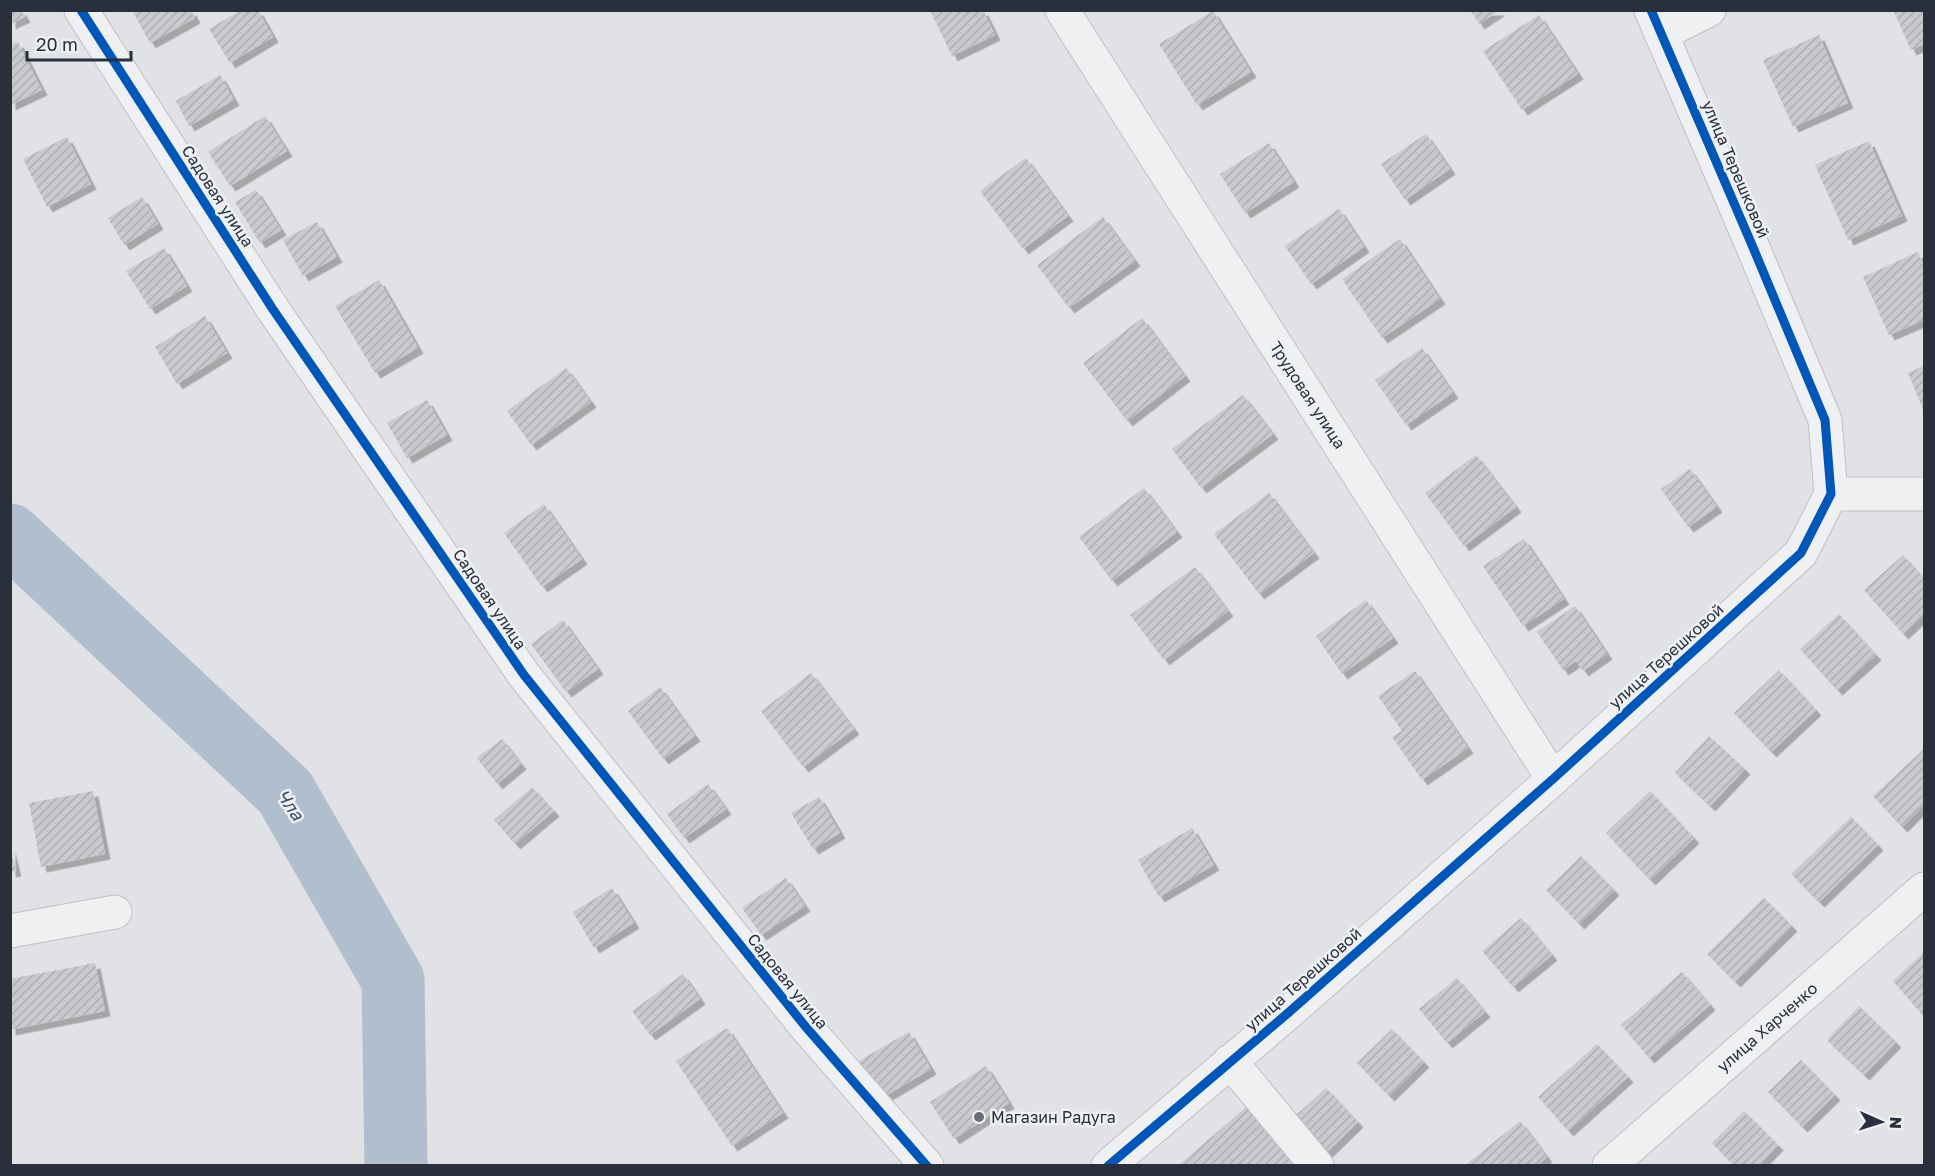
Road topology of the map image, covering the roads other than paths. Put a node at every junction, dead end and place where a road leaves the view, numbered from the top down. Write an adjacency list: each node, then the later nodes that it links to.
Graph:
1 (81, 10): 12 (street, Садовая улица)
2 (1062, 10): 7 (street, Трудовая улица)
3 (1709, 10): 4 (street)
4 (1656, 22): 5 (street, улица Терешковой)
5 (1831, 494): 6 (street); 7 (street, улица Терешковой)
6 (1924, 494)
7 (1553, 779): 11 (street, улица Терешковой)
8 (1924, 889): 15 (street, улица Харченко)
9 (115, 912): 10 (street)
10 (10, 931)
11 (1230, 1061): 13 (street, улица Терешковой); 14 (street)
12 (927, 1166)
13 (1108, 1166)
14 (1317, 1166)
15 (1609, 1166)

